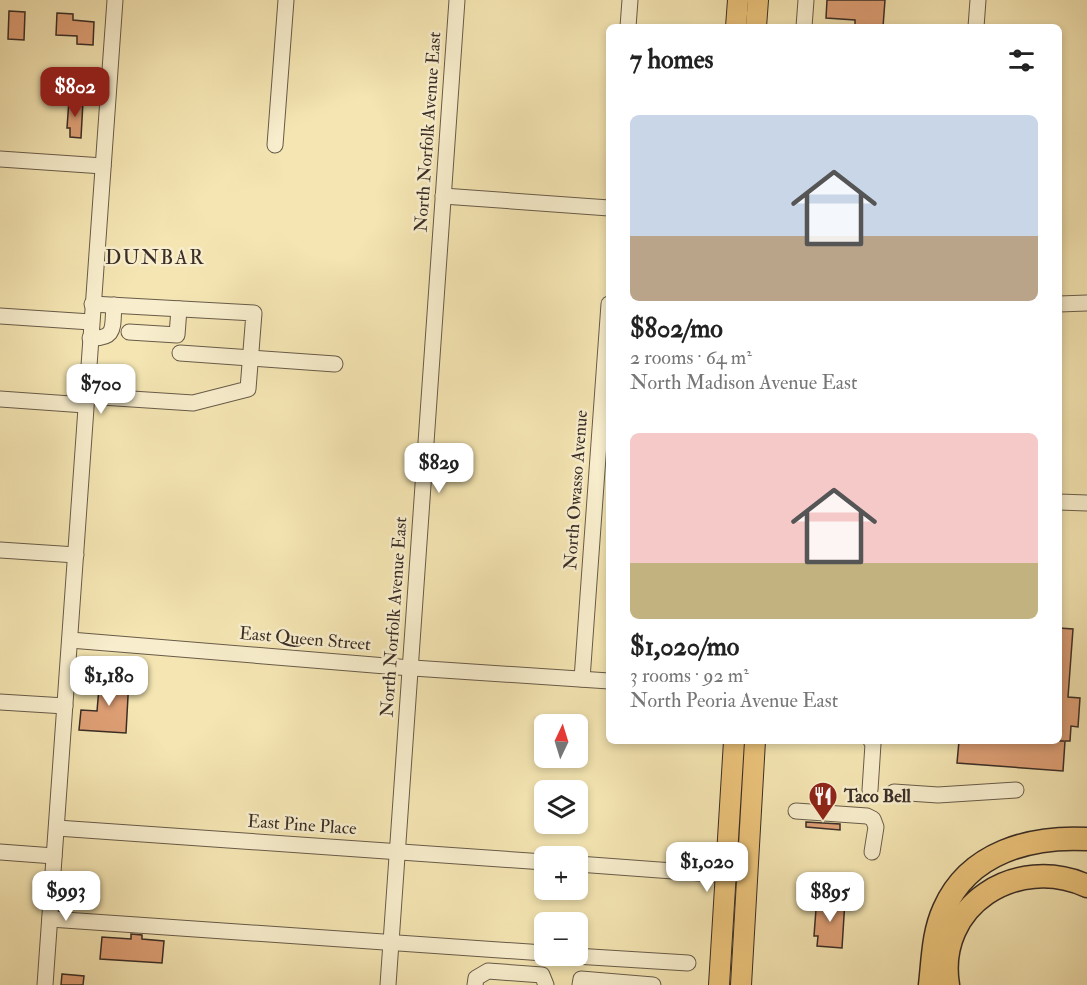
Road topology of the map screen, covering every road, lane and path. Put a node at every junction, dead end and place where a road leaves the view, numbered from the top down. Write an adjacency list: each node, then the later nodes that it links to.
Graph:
1 (115, 0): 16 (street)
2 (286, 0): 14 (street)
3 (457, 0): 17 (street, North Norfolk Avenue East)
4 (630, 0): 9 (street)
5 (738, 0): 10 (main road)
6 (758, 0): 11 (main road)
7 (806, 0): 12 (street)
8 (978, 0): 13 (street)
9 (628, 24)
10 (736, 24)
11 (756, 24)
12 (804, 24)
13 (976, 24)
14 (275, 146)
15 (0, 159): 16 (street)
16 (103, 166): 20 (street)
17 (442, 196): 18 (street); 39 (street, North Norfolk Avenue East)
18 (606, 207)
19 (1087, 303): 21 (street)
20 (92, 304): 22 (street); 25 (street)
21 (1062, 304)
22 (114, 305): 23 (street); 26 (street)
23 (179, 309): 26 (street); 30 (street)
24 (0, 316): 25 (street)
25 (91, 322): 27 (street)
26 (121, 331): 27 (street)
27 (90, 338): 33 (street)
28 (606, 346): 40 (street, North Owasso Avenue)
29 (180, 353): 30 (street)
30 (250, 358): 31 (street); 33 (street)
31 (335, 364)
32 (0, 399): 33 (street)
33 (86, 401): 37 (street)
34 (1062, 502): 35 (street)
35 (1087, 503)
36 (0, 550): 37 (street)
37 (75, 555): 38 (street)
38 (70, 640): 39 (street, East Queen Street); 43 (street)
39 (410, 667): 40 (street, East Queen Street); 53 (street, North Norfolk Avenue East)
40 (582, 679): 41 (street, East Queen Street)
41 (606, 681)
42 (0, 702): 43 (street)
43 (65, 706): 51 (street)
44 (734, 744): 60 (main road)
45 (755, 744): 59 (main road)
46 (873, 744): 47 (street)
47 (870, 790)
48 (1016, 790): 49 (street)
49 (894, 792)
50 (796, 811): 55 (street)
51 (57, 828): 53 (street, East Pine Place); 56 (street)
52 (1087, 839): 76 (highway)
53 (399, 851): 57 (street, East Pine Place); 63 (street, North Norfolk Avenue East)
54 (0, 852): 56 (street)
55 (872, 852)
56 (54, 856): 62 (street)
57 (534, 861)
58 (588, 865): 60 (street)
59 (748, 872): 60 (street); 75 (main road)
60 (727, 875): 74 (main road)
61 (1087, 886): 77 (highway)
62 (50, 919): 63 (street); 68 (street)
63 (392, 943): 64 (street); 69 (street, North Norfolk Avenue East)
64 (534, 952)
65 (588, 957): 66 (street)
66 (688, 963)
67 (608, 983): 72 (street); 73 (street)
68 (45, 985)
69 (388, 985)
70 (475, 985): 71 (street)
71 (546, 985)
72 (580, 985)
73 (653, 985)
74 (719, 985)
75 (741, 985)
76 (930, 985)
77 (948, 985)

